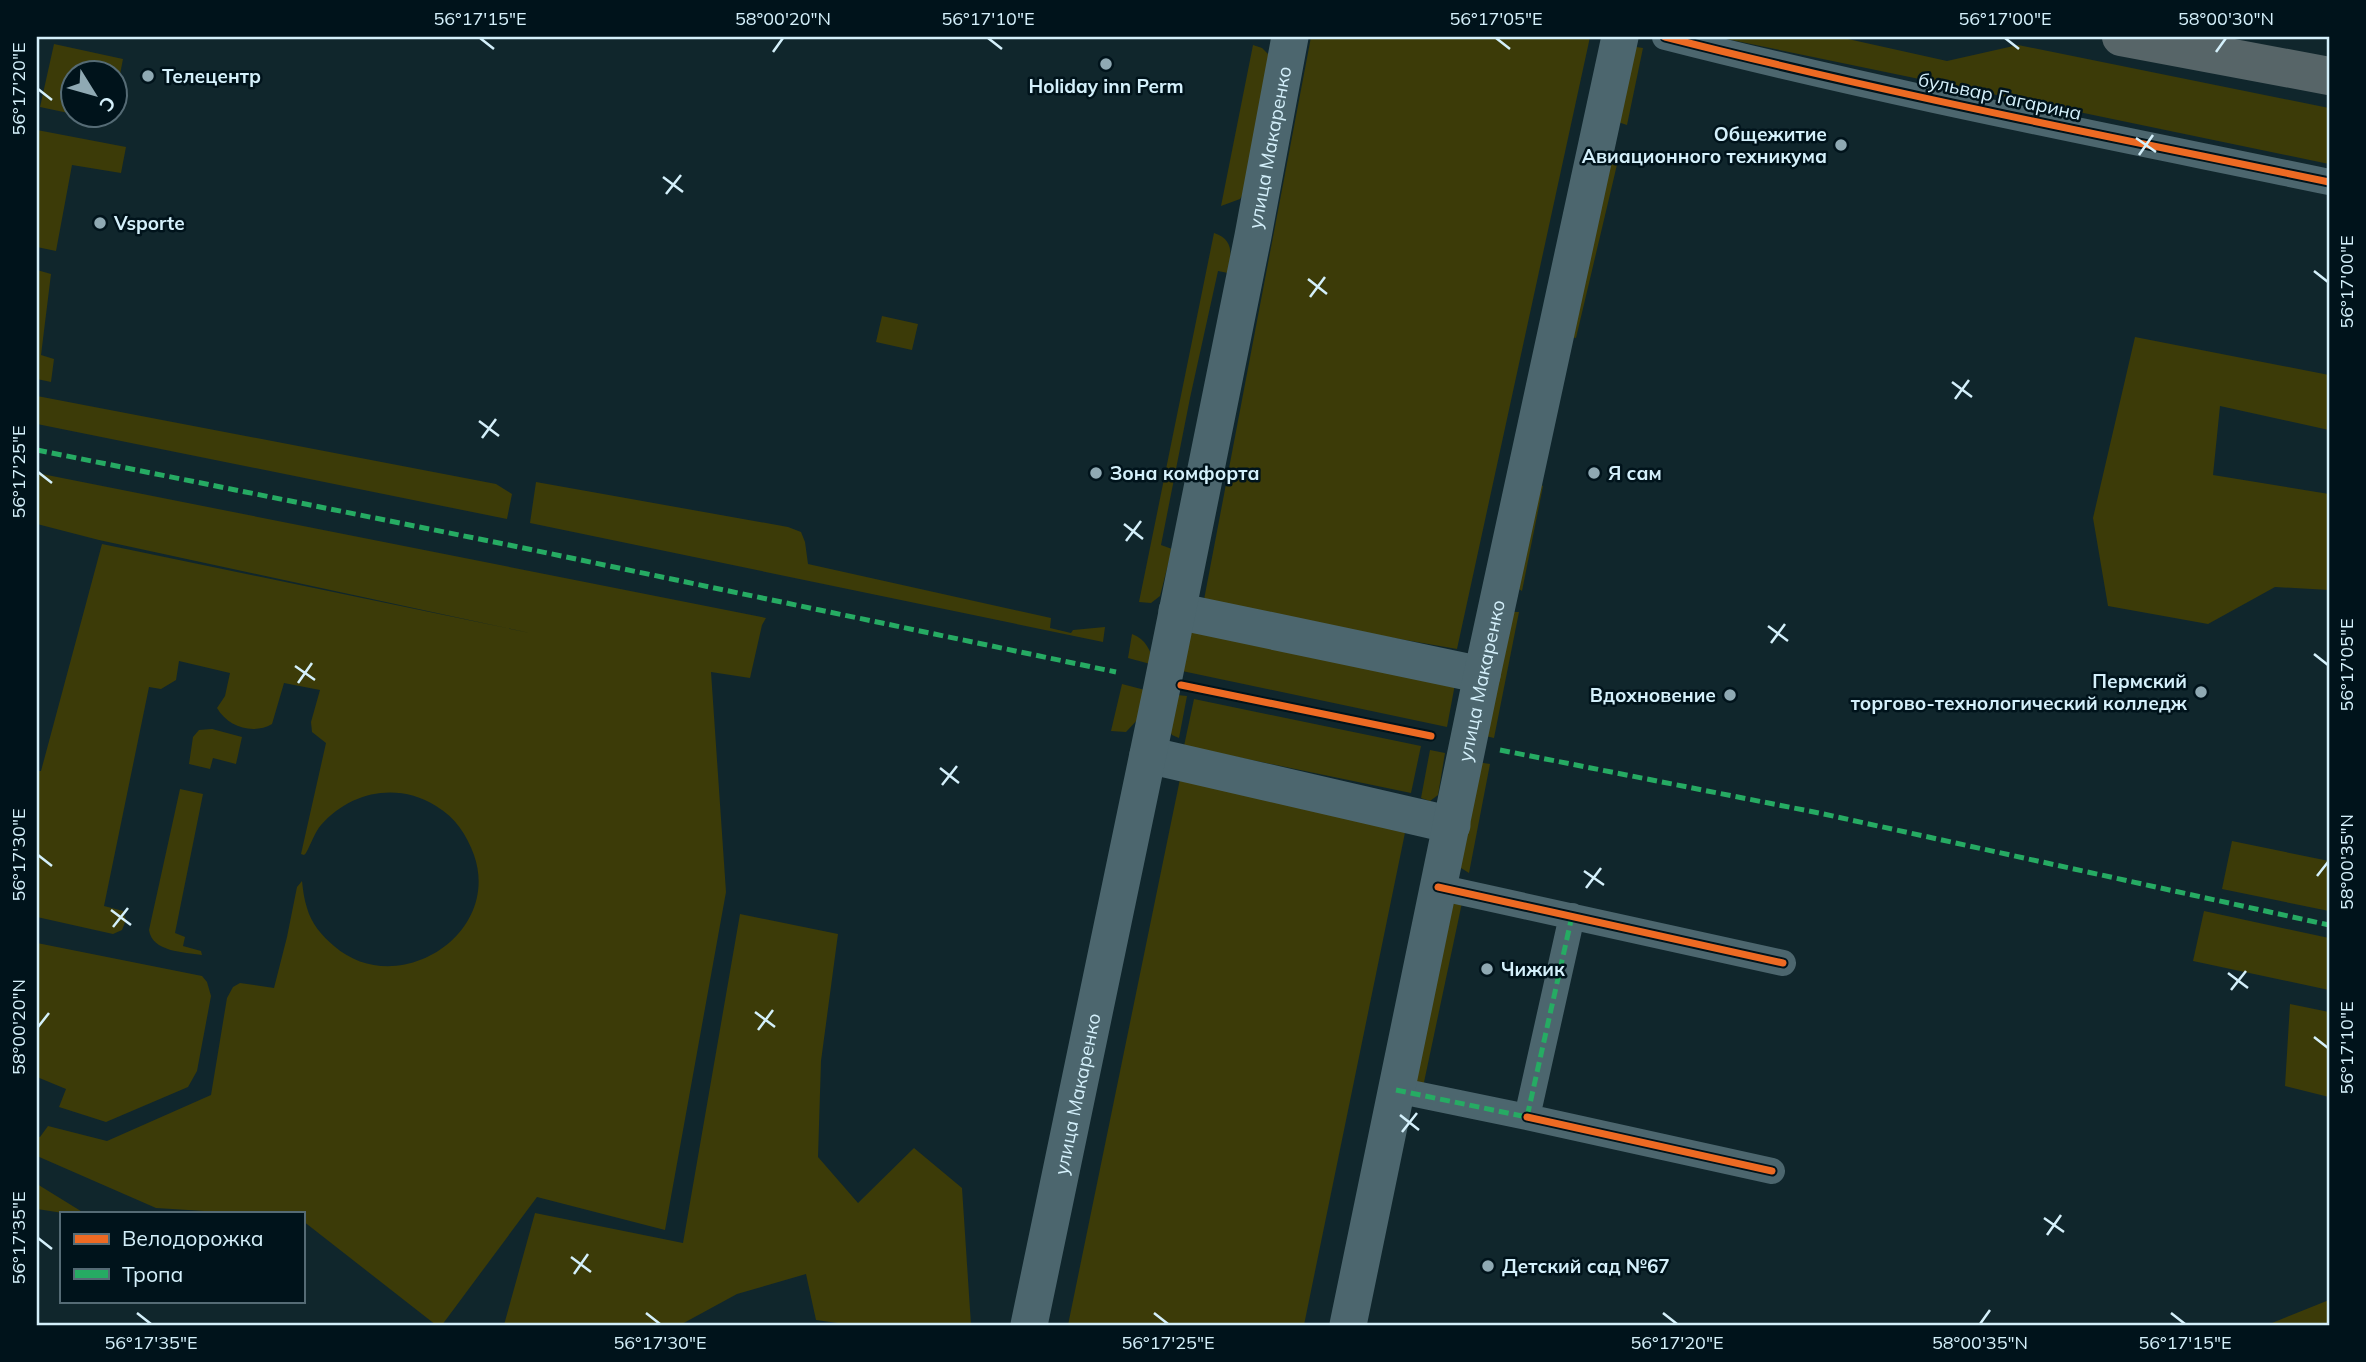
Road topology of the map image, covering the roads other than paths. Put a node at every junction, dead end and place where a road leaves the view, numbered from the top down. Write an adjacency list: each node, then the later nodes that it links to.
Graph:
1 (1290, 37): 7 (main road, улица Макаренко)
2 (1620, 37): 8 (main road, улица Макаренко)
3 (1665, 37): 6 (street, бульвар Гагарина)
4 (2121, 37): 5 (main road)
5 (2329, 76)
6 (2329, 181)
7 (1177, 611): 8 (main road); 9 (main road, улица Макаренко)
8 (1482, 675): 10 (main road, улица Макаренко)
9 (1148, 755): 10 (main road); 17 (main road, улица Макаренко)
10 (1452, 825): 11 (main road, улица Макаренко)
11 (1438, 887): 12 (street); 14 (main road, улица Макаренко)
12 (1572, 916): 13 (street); 15 (street)
13 (1783, 963)
14 (1396, 1090): 15 (street); 18 (main road, улица Макаренко)
15 (1527, 1117): 16 (street)
16 (1772, 1171)
17 (1028, 1325)
18 (1348, 1325)

